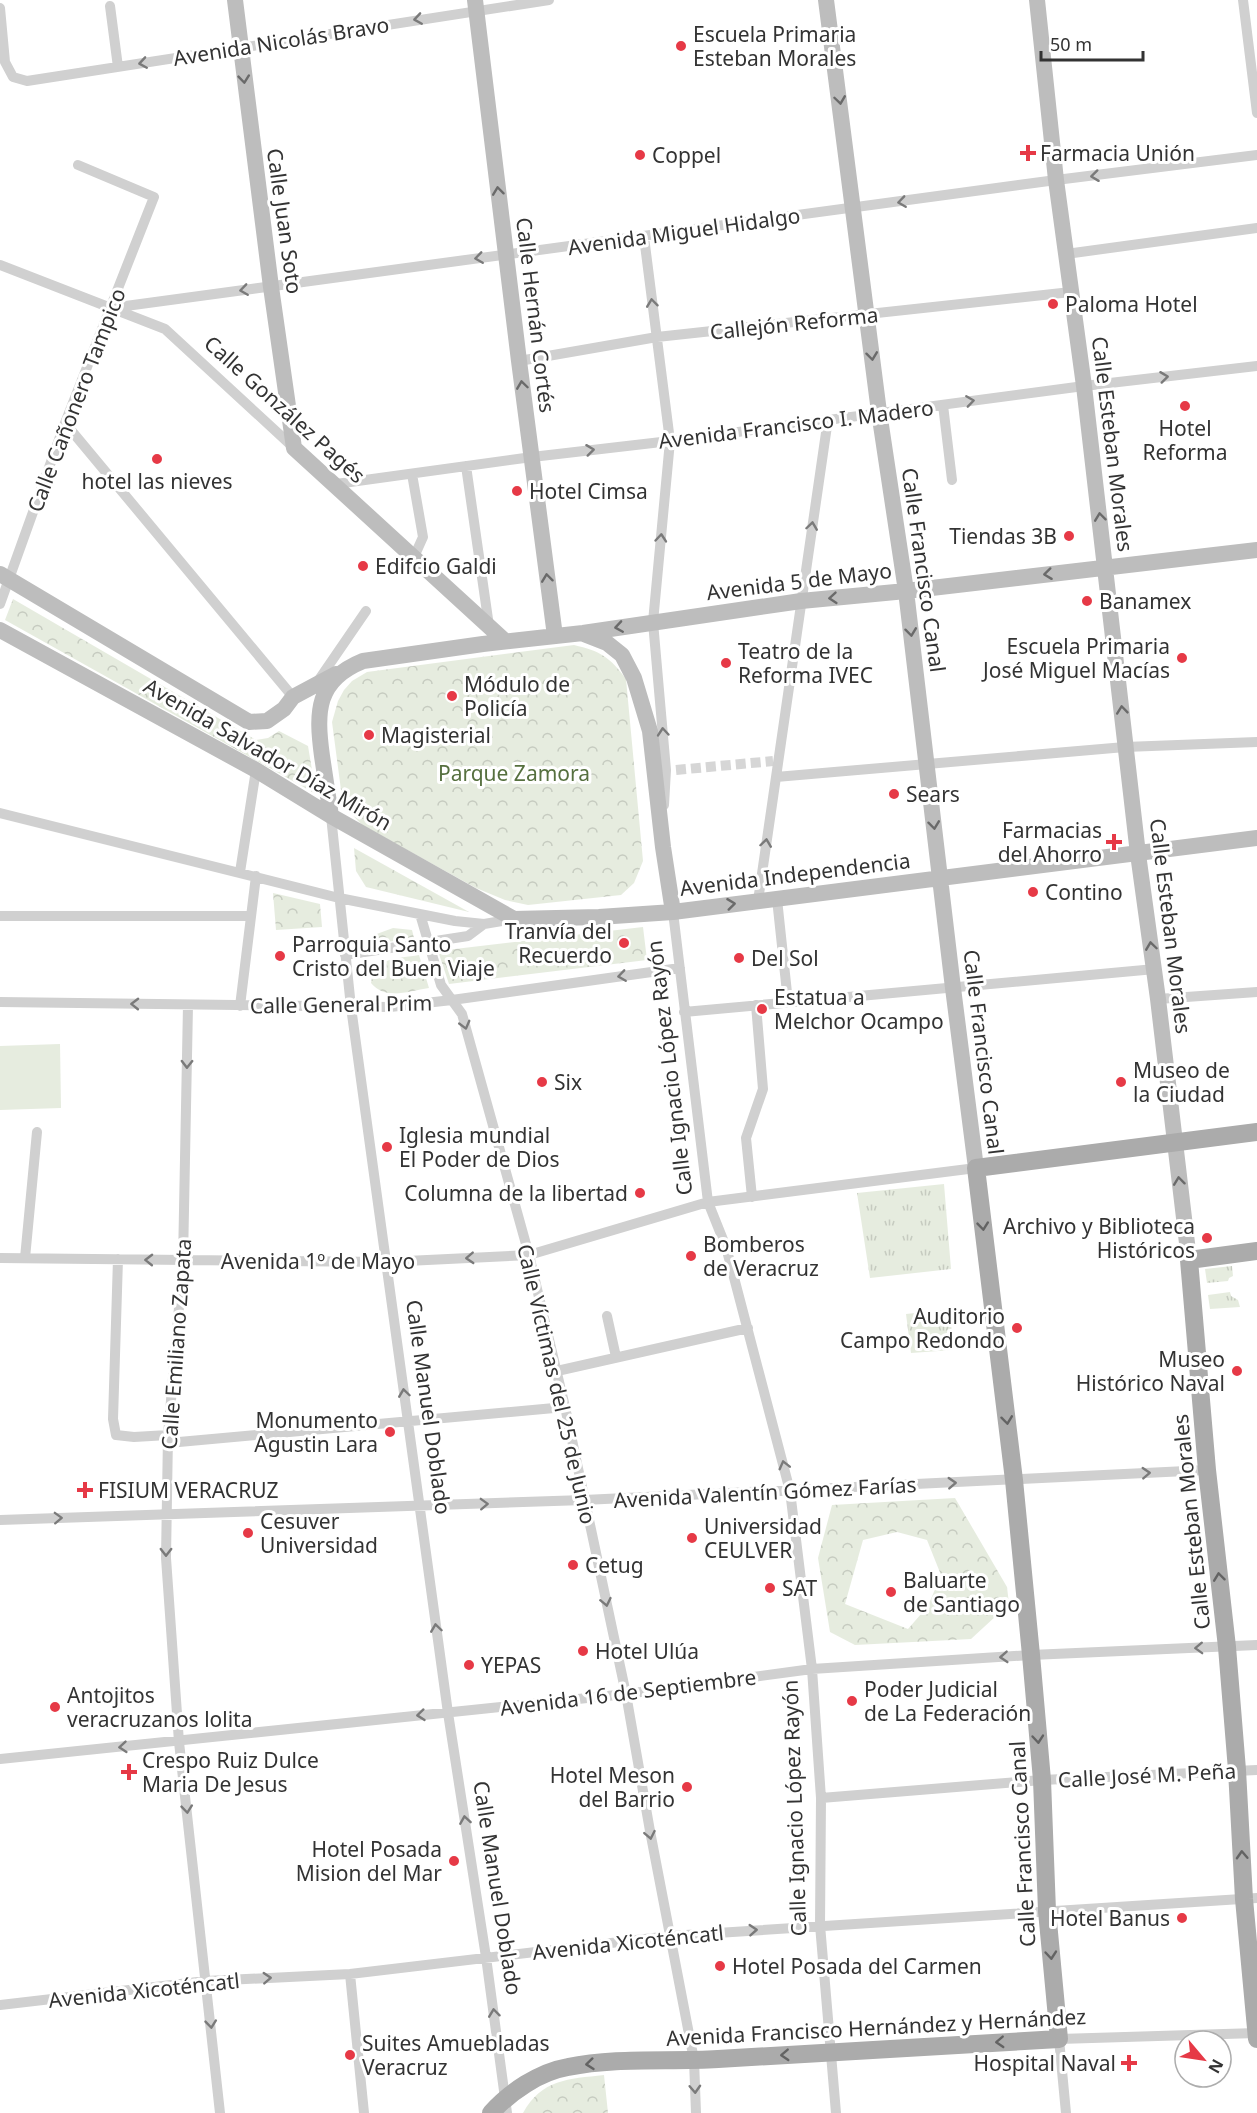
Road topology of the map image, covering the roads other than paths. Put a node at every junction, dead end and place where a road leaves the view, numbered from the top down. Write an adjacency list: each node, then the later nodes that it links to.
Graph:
1 (235, 0): 10 (main road, Calle Juan Soto)
2 (549, 0): 6 (street, Avenida Nicolás Bravo)
3 (826, 0): 16 (main road, Calle Francisco Canal, one-way to 16)
4 (1037, 0): 15 (main road, Calle Esteban Morales)
5 (1243, 0): 9 (street)
6 (475, 5): 10 (street, Avenida Nicolás Bravo, one-way to 10); 20 (main road, Calle Hernán Cortés, one-way to 6)
7 (110, 6): 11 (street)
8 (0, 8): 11 (street, Avenida Nicolás Bravo)
9 (1252, 22): 12 (street)
10 (240, 48): 11 (street, Avenida Nicolás Bravo, one-way to 11); 22 (main road, Calle Juan Soto, one-way to 22)
11 (118, 67)
12 (1257, 113)
13 (1257, 155): 15 (street, Avenida Miguel Hidalgo, one-way to 15)
14 (78, 165): 24 (street, Calle Cañonero Tampico)
15 (1056, 180): 16 (street, Avenida Miguel Hidalgo, one-way to 16); 19 (main road, Calle Esteban Morales)
16 (854, 208): 18 (street, Avenida Miguel Hidalgo); 25 (main road, Calle Francisco Canal)
17 (1257, 228): 19 (street)
18 (644, 237): 20 (street, Avenida Miguel Hidalgo); 26 (street, Calle Ignacio López Rayón, one-way to 18)
19 (1066, 254): 23 (main road, Calle Esteban Morales)
20 (506, 255): 22 (street, Avenida Miguel Hidalgo, one-way to 22); 27 (main road, Calle Hernán Cortés)
21 (0, 265): 24 (street, Calle González Pagés)
22 (271, 286): 24 (street, Avenida Miguel Hidalgo, one-way to 24); 35 (main road, Calle Juan Soto)
23 (1071, 292): 25 (street, Callejón Reforma); 29 (main road, Calle Esteban Morales)
24 (111, 308): 33 (street, Calle Cañonero Tampico); 35 (street, Calle González Pagés)
25 (868, 315): 26 (street, Callejón Reforma); 31 (main road, Calle Francisco Canal, one-way to 31)
26 (657, 338): 27 (street, Callejón Reforma); 34 (street, Calle Ignacio López Rayón)
27 (519, 361): 36 (main road, Calle Hernán Cortés, one-way to 27)
28 (1257, 366): 29 (street, Avenida Francisco I. Madero, one-way to 28)
29 (1084, 386): 30 (street, Avenida Francisco I. Madero, one-way to 29); 43 (main road, Calle Esteban Morales, one-way to 29)
30 (943, 405): 31 (street, Avenida Francisco I. Madero); 39 (street)
31 (879, 412): 32 (street, Avenida Francisco I. Madero); 45 (main road, Calle Francisco Canal)
32 (828, 419): 34 (street, Avenida Francisco I. Madero); 46 (street, one-way to 32)
33 (65, 423): 44 (street, Calle Cañonero Tampico); 56 (street)
34 (670, 441): 36 (street, Avenida Francisco I. Madero, one-way to 34); 49 (street, Calle Ignacio López Rayón, one-way to 34)
35 (294, 448): 40 (main road, Calle González Pagés)
36 (531, 457): 37 (street, Avenida Francisco I. Madero); 53 (main road, Calle Hernán Cortés, one-way to 36)
37 (466, 466): 38 (street, Avenida Francisco I. Madero); 50 (street)
38 (412, 474): 40 (street, Avenida Francisco I. Madero); 42 (street)
39 (952, 480)
40 (336, 484): 42 (main road, Calle González Pagés)
41 (1257, 550): 43 (main road, Avenida 5 de Mayo)
42 (414, 557): 50 (main road, Calle González Pagés)
43 (1106, 567): 45 (main road, Avenida 5 de Mayo, one-way to 45); 58 (main road, Calle Esteban Morales, one-way to 43)
44 (5, 577): 47 (street, Calle Cañonero Tampico); 56 (main road, Avenida Salvador Díaz Mirón)
45 (906, 591): 46 (main road, Avenida 5 de Mayo, one-way to 46); 59 (main road, Calle Francisco Canal, one-way to 59)
46 (801, 601): 49 (main road, Avenida 5 de Mayo); 61 (street)
47 (0, 604)
48 (366, 611): 55 (street)
49 (653, 622): 52 (main road, Avenida 5 de Mayo, one-way to 52); 64 (street, Calle Ignacio López Rayón, one-way to 49)
50 (489, 627): 54 (main road, Calle González Pagés)
51 (0, 630): 60 (main road, Avenida Salvador Díaz Mirón)
52 (583, 633): 53 (main road, Avenida 5 de Mayo); 64 (main road, Calle Ignacio López Rayón)
53 (555, 636): 54 (main road, Avenida 5 de Mayo)
54 (505, 641): 55 (main road, Avenida 5 de Mayo)
55 (323, 685): 56 (main road, Avenida Salvador Díaz Mirón); 63 (main road, Calle Manuel Doblado)
56 (293, 697)
57 (1257, 742): 58 (street)
58 (1125, 747): 59 (street); 66 (main road, Calle Esteban Morales)
59 (927, 764): 61 (street); 69 (main road, Calle Francisco Canal, one-way to 69)
60 (256, 771): 63 (main road, Avenida Salvador Díaz Mirón); 67 (street)
61 (776, 777): 72 (street, one-way to 61)
62 (0, 813): 67 (street, Avenida Independencia)
63 (331, 816): 70 (street, Calle Manuel Doblado); 77 (main road, Avenida Salvador Díaz Mirón)
64 (662, 832): 73 (main road, Calle Ignacio López Rayón)
65 (1257, 838): 66 (main road, Avenida Independencia)
66 (1138, 854): 69 (main road, Avenida Independencia); 82 (main road, Calle Esteban Morales, one-way to 66)
67 (240, 872): 68 (street, Avenida Independencia)
68 (256, 876): 70 (street, Avenida Independencia); 76 (street)
69 (941, 878): 71 (main road, Avenida Independencia); 83 (main road, Calle Francisco Canal)
70 (339, 898): 74 (street, Avenida Independencia); 80 (street, Calle Manuel Doblado)
71 (777, 899): 72 (main road, Avenida Independencia); 88 (street)
72 (758, 901): 73 (main road, Avenida Independencia, one-way to 72)
73 (673, 912): 77 (main road, Avenida Independencia); 81 (street, Calle Ignacio López Rayón)
74 (420, 914): 78 (street, Avenida Independencia); 79 (street, Calle Víctimas del 25 de Junio)
75 (0, 916): 76 (street)
76 (251, 916): 91 (street)
77 (514, 919): 78 (street, Avenida Independencia)
78 (484, 924): 79 (street)
79 (428, 943): 80 (street); 86 (street, Calle Víctimas del 25 de Junio)
80 (345, 955): 92 (street, Calle Manuel Doblado)
81 (680, 968): 86 (street, Calle General Prim, one-way to 86); 93 (street, Calle Ignacio López Rayón)
82 (1155, 969): 83 (street); 85 (main road, Calle Esteban Morales)
83 (953, 988): 88 (street); 97 (main road, Calle Francisco Canal)
84 (1257, 992): 85 (street)
85 (1158, 999): 96 (main road, Calle Esteban Morales)
86 (452, 1000): 92 (street, Calle General Prim); 101 (street, Calle Víctimas del 25 de Junio, one-way to 101)
87 (0, 1002): 89 (street, Calle General Prim, one-way to 87)
88 (788, 1002): 90 (street)
89 (188, 1005): 91 (street, Calle General Prim); 106 (street, Calle Emiliano Zapata, one-way to 106)
90 (756, 1005): 93 (street); 98 (street)
91 (240, 1006): 92 (street, Calle General Prim)
92 (351, 1007): 107 (street, Calle Manuel Doblado)
93 (684, 1012): 99 (street, Calle Ignacio López Rayón)
94 (38, 1132): 103 (street)
95 (1257, 1132): 96 (main road)
96 (1174, 1143): 97 (main road); 105 (main road, Calle Esteban Morales, one-way to 96)
97 (976, 1168): 98 (street, Avenida 1º de Mayo); 116 (main road, Calle Francisco Canal, one-way to 116)
98 (752, 1197): 99 (street, Avenida 1º de Mayo)
99 (708, 1202): 101 (street, Avenida 1º de Mayo); 109 (street, Calle Ignacio López Rayón)
100 (1257, 1251): 105 (main road)
101 (528, 1256): 107 (street, Avenida 1º de Mayo, one-way to 107); 111 (street, Calle Víctimas del 25 de Junio)
102 (0, 1258): 103 (street, Avenida 1º de Mayo)
103 (25, 1258): 104 (street, Avenida 1º de Mayo)
104 (118, 1259): 106 (street, Avenida 1º de Mayo, one-way to 104); 114 (street)
105 (1189, 1260): 115 (main road, Calle Esteban Morales)
106 (183, 1261): 107 (street, Avenida 1º de Mayo); 114 (street, Calle Emiliano Zapata)
107 (386, 1262): 113 (street, Calle Manuel Doblado, one-way to 107)
108 (607, 1316): 110 (street)
109 (748, 1328): 110 (street); 117 (street, Calle Ignacio López Rayón, one-way to 109)
110 (616, 1357): 111 (street)
111 (557, 1371): 112 (street, Calle Víctimas del 25 de Junio)
112 (565, 1407): 113 (street); 118 (street, Calle Víctimas del 25 de Junio)
113 (408, 1421): 114 (street); 119 (street, Calle Manuel Doblado)
114 (168, 1439): 120 (street, Calle Emiliano Zapata)
115 (1207, 1470): 116 (street, Avenida Valentín Gómez Farías, one-way to 115); 123 (main road, Calle Esteban Morales, one-way to 115)
116 (1014, 1480): 117 (street, Avenida Valentín Gómez Farías, one-way to 116); 124 (main road, Calle Francisco Canal)
117 (790, 1491): 118 (street, Avenida Valentín Gómez Farías); 125 (street, Calle Ignacio López Rayón)
118 (584, 1500): 119 (street, Avenida Valentín Gómez Farías, one-way to 118); 126 (street, Calle Víctimas del 25 de Junio, one-way to 126)
119 (420, 1506): 120 (street, Avenida Valentín Gómez Farías); 127 (street, Calle Manuel Doblado, one-way to 119)
120 (167, 1514): 121 (street, Avenida Valentín Gómez Farías, one-way to 120); 128 (street, Calle Emiliano Zapata, one-way to 128)
121 (0, 1521)
122 (1257, 1645): 123 (street, Avenida 16 de Septiembre)
123 (1227, 1647): 124 (street, Avenida 16 de Septiembre, one-way to 124); 130 (main road, Calle Esteban Morales)
124 (1031, 1655): 125 (street, Avenida 16 de Septiembre, one-way to 125); 132 (main road, Calle Francisco Canal, one-way to 132)
125 (812, 1669): 126 (street, Avenida 16 de Septiembre); 133 (street, Calle Ignacio López Rayón)
126 (626, 1694): 127 (street, Avenida 16 de Septiembre); 137 (street, Calle Víctimas del 25 de Junio, one-way to 137)
127 (448, 1713): 128 (street, Avenida 16 de Septiembre, one-way to 128); 138 (street, Calle Manuel Doblado, one-way to 127)
128 (179, 1742): 129 (street, Avenida 16 de Septiembre, one-way to 129); 140 (street, Calle Emiliano Zapata, one-way to 140)
129 (0, 1759)
130 (1237, 1770): 131 (street, Calle José M. Peña); 132 (street, Calle José M. Peña); 134 (main road, Calle Esteban Morales, one-way to 130)
131 (1257, 1770)
132 (1042, 1780): 133 (street, Calle José M. Peña); 135 (main road, Calle Francisco Canal)
133 (821, 1798): 136 (street, Calle Ignacio López Rayón)
134 (1250, 1898): 135 (street, Avenida Xicoténcatl); 142 (main road, Calle Esteban Morales)
135 (1047, 1911): 136 (street, Avenida Xicoténcatl); 143 (main road, Calle Francisco Canal, one-way to 143)
136 (820, 1925): 137 (street, Avenida Xicoténcatl, one-way to 136); 145 (street, Calle Ignacio López Rayón)
137 (670, 1936): 138 (street, Avenida Xicoténcatl); 146 (street, Calle Víctimas del 25 de Junio)
138 (486, 1957): 139 (street, Avenida Xicoténcatl); 147 (street, Calle Manuel Doblado, one-way to 138)
139 (350, 1974): 140 (street, Avenida Xicoténcatl, one-way to 139); 149 (street)
140 (206, 1981): 141 (street, Avenida Xicoténcatl); 148 (street, Calle Emiliano Zapata, one-way to 148)
141 (0, 2005)
142 (1257, 2033): 143 (street, Avenida Francisco Hernández y Hernández); 144 (main road, Calle Esteban Morales)
143 (1059, 2039): 145 (main road, Avenida Francisco Hernández y Hernández, one-way to 145); 153 (street, Calle Francisco Canal)
144 (1257, 2039)
145 (829, 2052): 146 (main road, Avenida Francisco Hernández y Hernández, one-way to 146); 152 (street, Calle Ignacio López Rayón)
146 (694, 2060): 147 (main road, Avenida Francisco Hernández y Hernández, one-way to 147); 151 (street, Calle Víctimas del 25 de Junio, one-way to 151)
147 (506, 2106): 150 (main road, Avenida Francisco Hernández y Hernández)
148 (220, 2113)
149 (364, 2113)
150 (491, 2113)
151 (696, 2113)
152 (836, 2113)
153 (1066, 2113)

